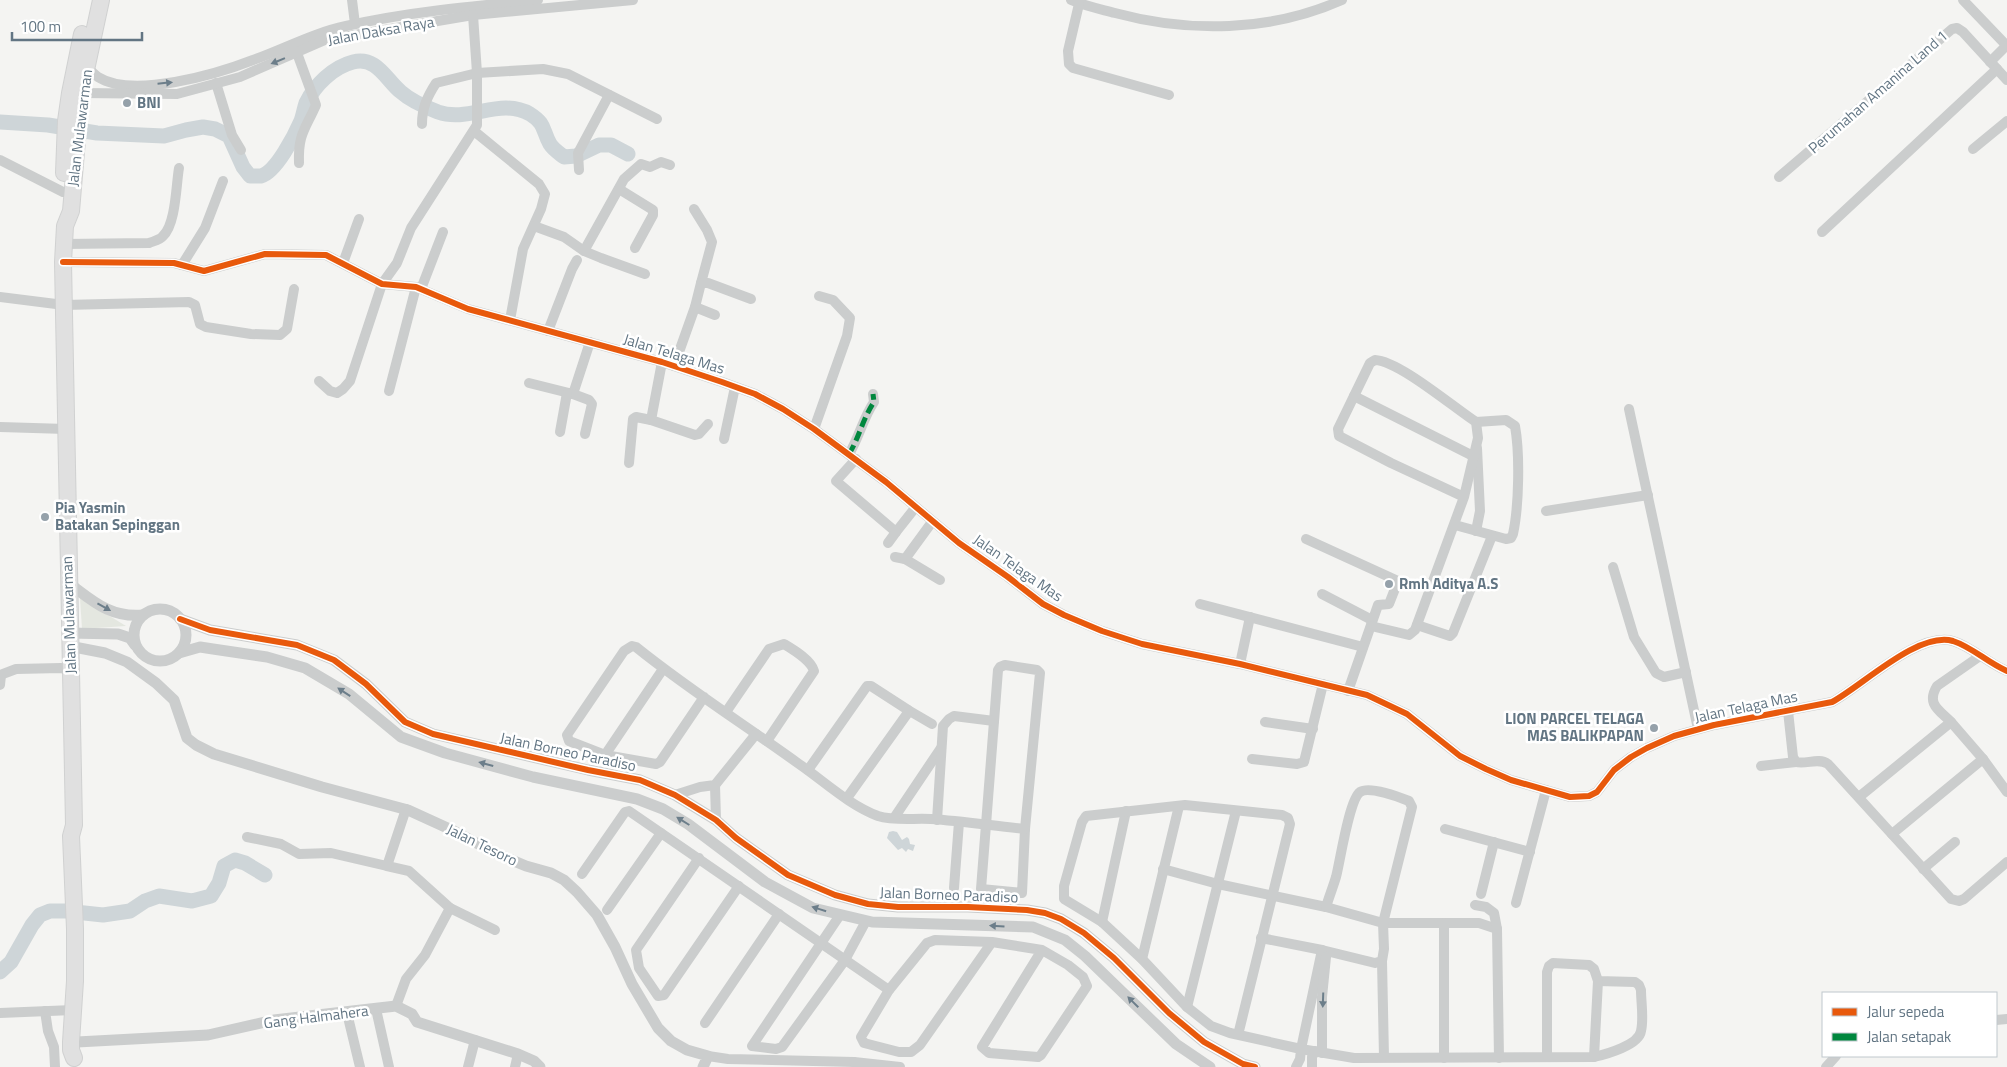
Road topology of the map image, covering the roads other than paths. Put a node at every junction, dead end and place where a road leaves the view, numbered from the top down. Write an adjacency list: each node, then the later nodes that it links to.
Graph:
1 (90, 0): 27 (highway, Jalan Mulawarman)
2 (101, 0): 17 (highway, Jalan Mulawarman)
3 (352, 0): 13 (street)
4 (538, 0): 8 (street, Jalan Daksa Raya)
5 (633, 0): 10 (street)
6 (1342, 0): 11 (street)
7 (1963, 0): 14 (street)
8 (513, 1): 13 (street, Jalan Daksa Raya)
9 (600, 1): 10 (street, Jalan Daksa Raya); 12 (street, Jalan Daksa Raya)
10 (614, 1)
11 (1075, 2): 25 (street)
12 (473, 15): 15 (street, Jalan Daksa Raya); 18 (street)
13 (355, 24): 22 (street, Jalan Daksa Raya, one-way to 13)
14 (2007, 46): 16 (street)
15 (297, 53): 20 (street, Jalan Daksa Raya, one-way to 20); 35 (street)
16 (1993, 65): 19 (street, Perumahan Amanina Land 1); 39 (street, Perumahan Amanina Land 1); 48 (street)
17 (87, 66): 21 (street, Jalan Daksa Raya); 23 (highway, Jalan Mulawarman)
18 (477, 73): 24 (street); 29 (street); 30 (street)
19 (2007, 80)
20 (216, 83): 22 (street, Jalan Daksa Raya); 32 (street)
21 (118, 88): 22 (street, Jalan Daksa Raya); 23 (street, Jalan Daksa Raya)
22 (130, 89)
23 (81, 93): 27 (highway, Jalan Mulawarman)
24 (609, 94): 26 (street); 38 (street)
25 (1169, 95)
26 (657, 119)
27 (72, 121): 33 (highway, Jalan Mulawarman)
28 (2007, 121): 31 (street)
29 (422, 124)
30 (476, 128): 46 (street); 58 (street)
31 (1973, 149)
32 (241, 150)
33 (70, 153): 42 (highway, Jalan Mulawarman); 45 (highway, Jalan Mulawarman)
34 (0, 160): 42 (street)
35 (299, 164)
36 (670, 165): 41 (street)
37 (179, 168): 49 (street)
38 (579, 168)
39 (1779, 177)
40 (223, 181): 55 (street)
41 (618, 190): 50 (street); 51 (street)
42 (63, 192): 45 (highway, Jalan Mulawarman)
43 (694, 209): 57 (street)
44 (359, 219): 54 (street)
45 (65, 226): 49 (highway, Jalan Mulawarman)
46 (534, 226): 51 (street); 67 (street)
47 (443, 232): 60 (street)
48 (1822, 232)
49 (64, 244): 53 (highway, Jalan Mulawarman)
50 (634, 248)
51 (584, 250): 56 (street)
52 (577, 260): 68 (street)
53 (63, 262): 55 (street, Jalan Telaga Mas); 64 (highway, Jalan Mulawarman)
54 (343, 263): 55 (street, Jalan Telaga Mas); 58 (street, Jalan Telaga Mas)
55 (182, 265)
56 (645, 274)
57 (701, 283): 63 (street); 65 (street)
58 (382, 284): 60 (street, Jalan Telaga Mas); 72 (street)
59 (294, 288): 64 (street)
60 (419, 288): 67 (street, Jalan Telaga Mas); 75 (street)
61 (819, 296): 85 (street)
62 (0, 297): 64 (street)
63 (751, 299)
64 (64, 305): 84 (highway, Jalan Mulawarman)
65 (695, 307): 66 (street); 71 (street)
66 (715, 315)
67 (510, 320): 68 (street, Jalan Telaga Mas)
68 (548, 331): 69 (street, Jalan Telaga Mas)
69 (590, 342): 70 (street, Jalan Telaga Mas); 76 (street)
70 (662, 362): 71 (street, Jalan Telaga Mas); 80 (street)
71 (674, 366): 74 (street, Jalan Telaga Mas)
72 (319, 381)
73 (529, 383): 76 (street)
74 (735, 387): 85 (street, Jalan Telaga Mas); 88 (street)
75 (389, 391)
76 (570, 394): 86 (street); 87 (street)
77 (873, 394): 91 (street)
78 (1354, 396): 81 (street); 90 (street); 94 (street)
79 (1629, 409): 93 (street)
80 (651, 420): 82 (street); 92 (street)
81 (1476, 422): 89 (street); 101 (street)
82 (708, 424)
83 (0, 427): 84 (street)
84 (66, 429): 106 (highway, Jalan Mulawarman)
85 (814, 429): 91 (street, Jalan Telaga Mas)
86 (560, 432)
87 (585, 434)
88 (724, 439)
89 (1477, 445): 90 (street); 99 (street)
90 (1473, 456): 94 (street)
91 (852, 457): 95 (street, Jalan Telaga Mas); 100 (street)
92 (629, 463)
93 (1648, 495): 96 (street); 123 (street)
94 (1464, 497): 98 (street)
95 (915, 508): 97 (street, Jalan Telaga Mas); 100 (street)
96 (1546, 512)
97 (932, 522): 105 (street); 119 (street, Jalan Telaga Mas)
98 (1455, 524): 99 (street); 113 (street)
99 (1476, 531): 101 (street)
100 (896, 532): 103 (street)
101 (1492, 536): 113 (street)
102 (1306, 540): 112 (street)
103 (888, 543)
104 (1613, 567): 123 (street)
105 (940, 580)
106 (70, 584): 109 (street, one-way to 109); 114 (highway, Jalan Mulawarman)
107 (1322, 594): 112 (street)
108 (1200, 604): 110 (street)
109 (143, 615): 111 (street); 115 (street)
110 (1250, 617): 116 (street); 119 (street)
111 (180, 619): 117 (street); 149 (street, Jalan Borneo Paradiso)
112 (1371, 623): 113 (street); 116 (street)
113 (1417, 625)
114 (69, 639): 115 (street); 121 (highway, Jalan Mulawarman); 153 (street, Jalan Tesoro)
115 (135, 645): 117 (street)
116 (1363, 647): 126 (street)
117 (179, 653): 181 (street, Jalan Borneo Paradiso, one-way to 117)
118 (1980, 656): 122 (street, Jalan Telaga Mas); 129 (street, Jalan Telaga Mas); 133 (street)
119 (1240, 664): 125 (street, Jalan Telaga Mas)
120 (663, 668): 127 (street); 140 (street); 140 (street)
121 (71, 671): 124 (street); 193 (highway, Jalan Mulawarman)
122 (2007, 671)
123 (1686, 672): 136 (street)
124 (0, 678)
125 (1323, 684): 126 (street, Jalan Telaga Mas); 135 (street)
126 (1348, 691): 147 (street, Jalan Telaga Mas)
127 (704, 697): 130 (street); 140 (street)
128 (908, 710): 134 (street); 145 (street); 151 (street)
129 (1788, 711): 136 (street, Jalan Telaga Mas); 143 (street)
130 (726, 712): 137 (street); 138 (street)
131 (994, 721): 139 (street); 160 (street); 161 (street)
132 (1264, 722): 135 (street)
133 (1951, 722): 142 (street); 150 (street)
134 (932, 724)
135 (1313, 729): 141 (street)
136 (1698, 729): 147 (street, Jalan Telaga Mas)
137 (756, 734): 138 (street); 146 (street)
138 (767, 741): 145 (street)
139 (942, 747): 156 (street); 158 (street)
140 (605, 755)
141 (1252, 759)
142 (1983, 759): 148 (street); 164 (street)
143 (1796, 762): 144 (street); 150 (street)
144 (1760, 766)
145 (808, 770): 151 (street)
146 (714, 785): 149 (street); 157 (street)
147 (1546, 790): 168 (street)
148 (2007, 792)
149 (675, 795): 157 (street, Jalan Borneo Paradiso)
150 (1859, 797): 164 (street)
151 (847, 798): 156 (street)
152 (1179, 806): 154 (street); 155 (street); 172 (street)
153 (406, 809): 171 (street); 222 (street, Jalan Tesoro)
154 (1126, 810): 190 (street); 190 (street)
155 (1236, 811): 176 (street); 180 (street)
156 (894, 818): 158 (street)
157 (716, 820): 175 (street, Jalan Borneo Paradiso)
158 (937, 820): 159 (street)
159 (959, 822): 160 (street); 178 (street)
160 (985, 825): 161 (street); 161 (street)
161 (1025, 829)
162 (1445, 829): 166 (street)
163 (661, 833): 169 (street); 174 (street); 186 (street)
164 (1892, 834): 173 (street)
165 (247, 838): 171 (street)
166 (1494, 842): 168 (street); 179 (street)
167 (1955, 842): 173 (street)
168 (1530, 852): 182 (street)
169 (699, 858): 177 (street); 177 (street)
170 (2007, 862): 173 (street)
171 (387, 866): 185 (street)
172 (1163, 869): 176 (street); 201 (street)
173 (1923, 869)
174 (582, 874)
175 (806, 883): 181 (street); 213 (street, Jalan Borneo Paradiso)
176 (1218, 884): 180 (street); 207 (street)
177 (739, 886): 187 (street)
178 (954, 888)
179 (1481, 894)
180 (1271, 896): 184 (street); 196 (street)
181 (799, 901): 188 (street, Jalan Borneo Paradiso, one-way to 181)
182 (1516, 903)
183 (1475, 905): 194 (street)
184 (1326, 907): 191 (street); 191 (street)
185 (450, 908): 195 (street); 206 (street)
186 (607, 910)
187 (779, 914): 198 (street); 214 (street)
188 (840, 915): 189 (street, Jalan Borneo Paradiso); 198 (street)
189 (866, 921): 202 (street); 215 (street, Jalan Borneo Paradiso, one-way to 189)
190 (1102, 922): 201 (street)
191 (1383, 923): 192 (street); 203 (street)
192 (1444, 923): 194 (street); 226 (street)
193 (79, 928): 209 (highway, Jalan Mulawarman); 218 (highway, Jalan Mulawarman)
194 (1497, 928): 227 (street)
195 (495, 930)
196 (1261, 938): 200 (street); 216 (street)
197 (992, 942): 199 (street); 205 (street); 205 (street)
198 (821, 944): 202 (street); 202 (street)
199 (1042, 950): 199 (street)
200 (1324, 950): 203 (street); 219 (street); 220 (street, one-way to 220)
201 (1142, 959): 207 (street)
202 (845, 960): 205 (street)
203 (1382, 961): 223 (street)
204 (1598, 981): 224 (street); 224 (street); 228 (street)
205 (889, 990)
206 (396, 1006): 208 (street, Gang Halmahera); 217 (street)
207 (1187, 1008): 216 (street)
208 (376, 1009): 212 (street, Gang Halmahera); 234 (street)
209 (73, 1010): 210 (street); 229 (highway, Jalan Mulawarman)
210 (45, 1011): 211 (street); 232 (street)
211 (0, 1013)
212 (346, 1013): 218 (street, Gang Halmahera); 233 (street)
213 (1169, 1013): 215 (street); 241 (street, Jalan Borneo Paradiso)
214 (705, 1022)
215 (1158, 1026): 240 (street, Jalan Borneo Paradiso)
216 (1238, 1035): 219 (street)
217 (475, 1040): 221 (street); 235 (street)
218 (77, 1042): 229 (highway, Jalan Mulawarman)
219 (1301, 1049): 220 (street); 242 (street)
220 (1319, 1052): 223 (street); 243 (street)
221 (518, 1054): 236 (street); 237 (street)
222 (708, 1056): 230 (street, Jalan Tesoro); 238 (street)
223 (1384, 1057): 226 (street)
224 (1594, 1057): 228 (street)
225 (1835, 1057): 244 (street)
226 (1444, 1058): 227 (street)
227 (1498, 1058): 228 (street)
228 (1547, 1058)
229 (74, 1062)
230 (854, 1065): 231 (street, Jalan Tesoro)
231 (886, 1066): 239 (street, Jalan Tesoro)
232 (55, 1067)
233 (360, 1067)
234 (390, 1067)
235 (468, 1067)
236 (515, 1067)
237 (540, 1067)
238 (703, 1067)
239 (900, 1067)
240 (1210, 1067)
241 (1255, 1067)
242 (1296, 1067)
243 (1312, 1067)
244 (1826, 1067)

